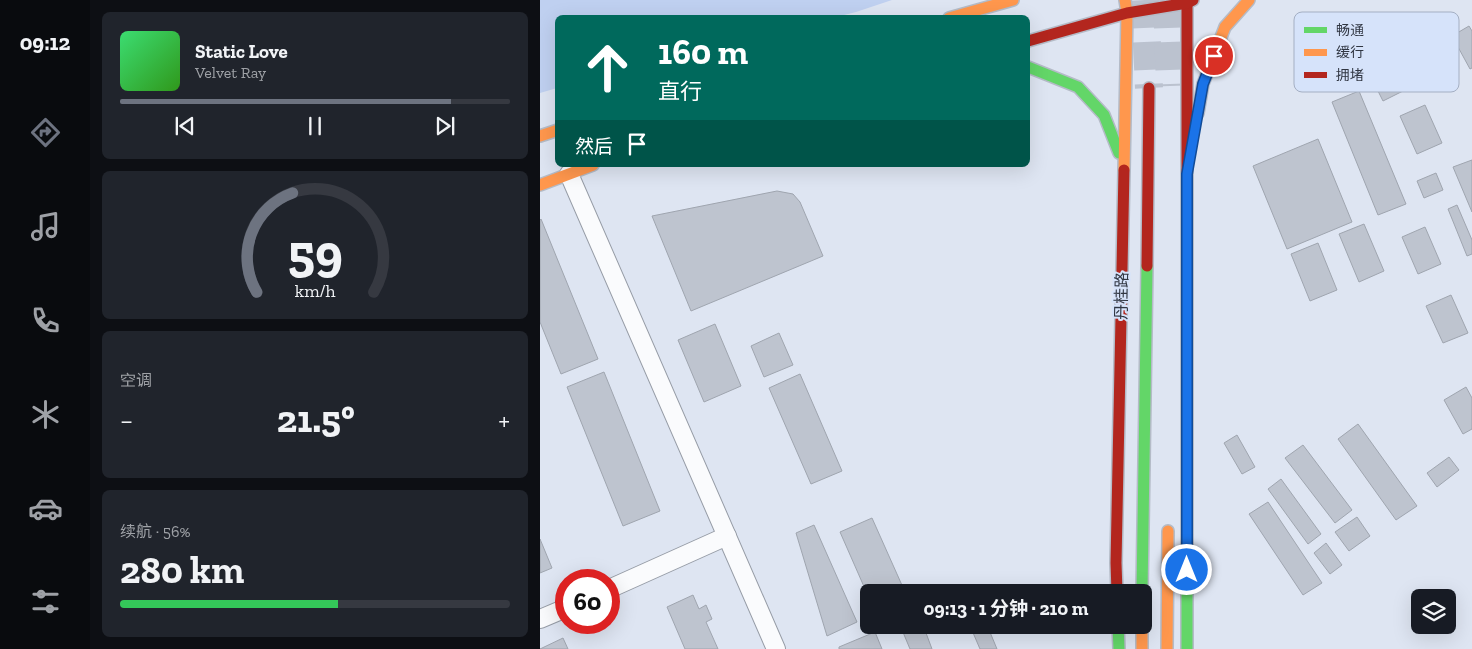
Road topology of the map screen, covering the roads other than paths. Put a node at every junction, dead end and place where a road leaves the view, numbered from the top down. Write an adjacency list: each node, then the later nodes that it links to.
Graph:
1 (995, 0): 6 (main road)
2 (1013, 0): 6 (main road)
3 (1125, 0): 7 (main road, 丹桂路)
4 (1250, 0): 17 (main road)
5 (1189, 1): 7 (main road); 17 (main road)
6 (978, 9): 8 (main road)
7 (1127, 13): 9 (main road); 14 (main road, 丹桂路)
8 (959, 15)
9 (1030, 40)
10 (1030, 68): 14 (main road)
11 (1149, 88): 23 (main road)
12 (555, 131): 13 (main road)
13 (540, 136)
14 (1124, 166): 22 (main road, 丹桂路)
15 (588, 167): 16 (main road)
16 (569, 174): 18 (main road); 20 (street)
17 (1187, 174): 32 (main road)
18 (540, 185)
19 (1168, 521): 31 (main road)
20 (727, 536): 21 (street); 28 (street)
21 (620, 584)
22 (1117, 584)
23 (1142, 584)
24 (555, 613): 25 (street)
25 (540, 619)
26 (1118, 634): 29 (main road)
27 (1142, 634): 30 (main road)
28 (776, 649)
29 (1119, 649)
30 (1142, 649)
31 (1167, 649)
32 (1187, 649)

